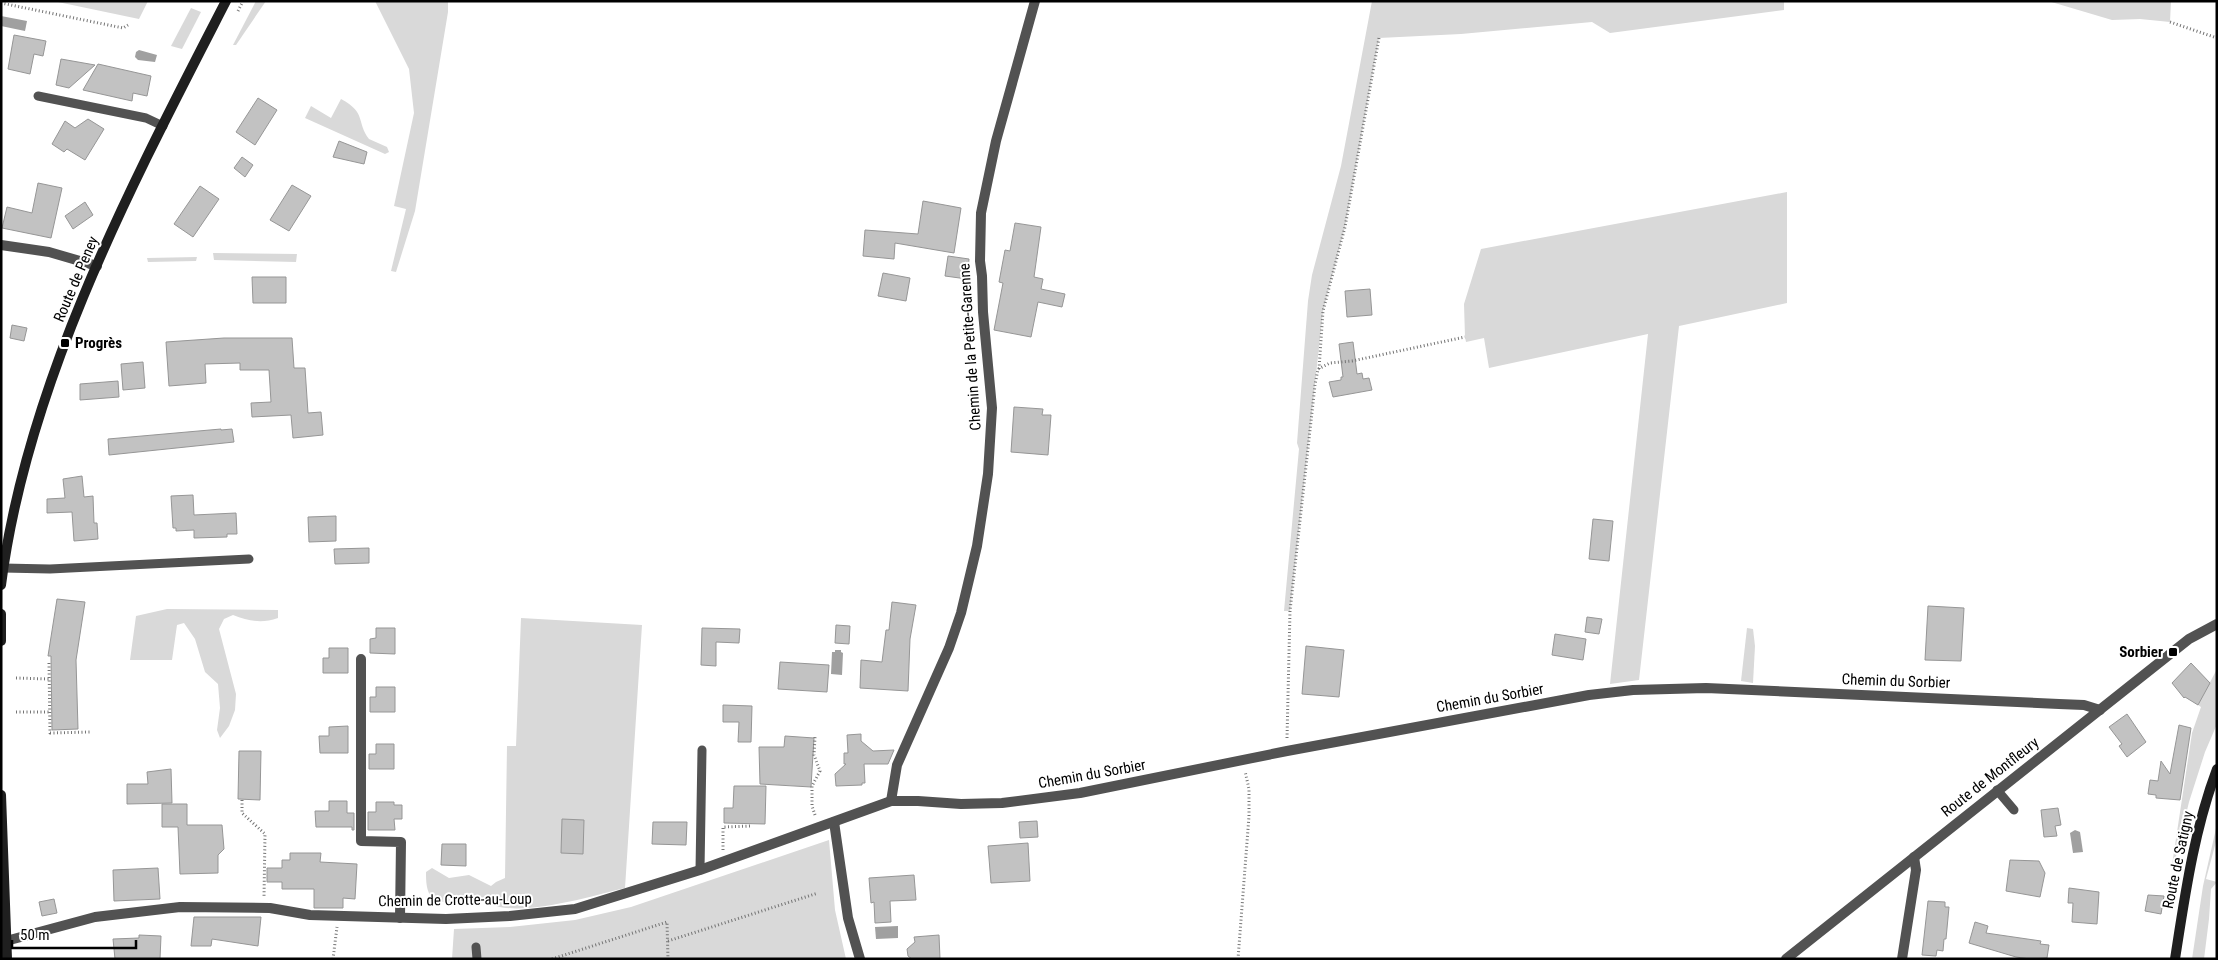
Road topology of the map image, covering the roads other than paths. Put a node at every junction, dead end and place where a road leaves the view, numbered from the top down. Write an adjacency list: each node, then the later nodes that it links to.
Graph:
1 (226, 1): 4 (main road, Route de Peney)
2 (1035, 1): 20 (street, Chemin de la Petite-Garenne)
3 (38, 96): 4 (lane)
4 (163, 126): 6 (main road, Route de Peney)
5 (1, 245): 6 (street)
6 (97, 266): 7 (main road, Route de Peney)
7 (4, 544): 9 (main road, Route de Peney)
8 (249, 559): 9 (lane)
9 (3, 568): 10 (main road, Route de Peney)
10 (1, 585)
11 (1, 614): 13 (main road)
12 (2217, 624): 15 (street, Route de Montfleury)
13 (1, 641)
14 (361, 659): 25 (street)
15 (2100, 710): 18 (street, Route de Montfleury); 20 (street, Chemin du Sorbier)
16 (702, 750): 24 (lane)
17 (2217, 769): 33 (main road, Route de Satigny)
18 (1997, 790): 21 (lane); 23 (street, Route de Montfleury)
19 (1, 795): 26 (main road)
20 (891, 801): 22 (street, Chemin de Crotte-au-Loup)
21 (2014, 810)
22 (834, 822): 24 (street, Chemin de Crotte-au-Loup); 30 (street)
23 (1914, 857): 31 (street, Route de Montfleury); 32 (street)
24 (700, 870): 25 (street, Chemin de Crotte-au-Loup)
25 (400, 918): 26 (street, Chemin de Crotte-au-Loup)
26 (4, 942): 28 (main road)
27 (476, 947): 29 (lane)
28 (7, 959)
29 (477, 959)
30 (860, 959)
31 (1786, 959)
32 (1902, 959)
33 (2175, 959)

